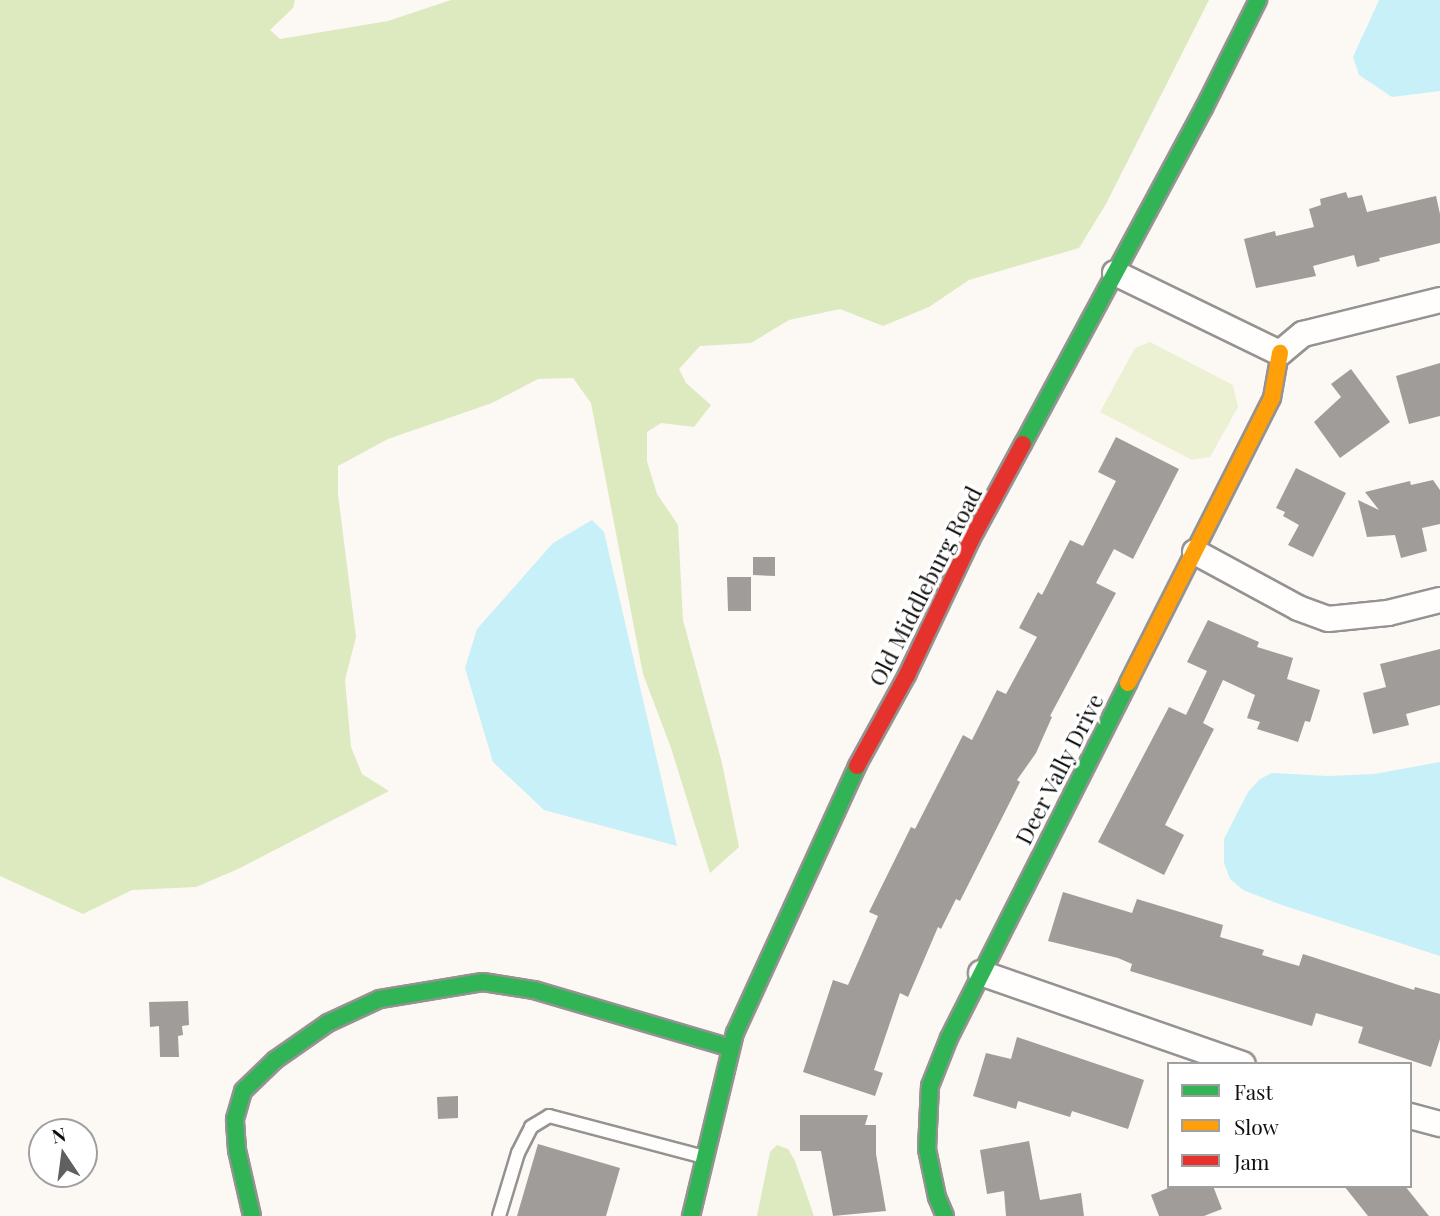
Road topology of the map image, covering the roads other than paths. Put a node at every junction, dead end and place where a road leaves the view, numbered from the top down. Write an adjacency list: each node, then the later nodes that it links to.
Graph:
1 (1258, 0): 2 (street, Old Middleburg Road)
2 (1115, 273): 4 (street); 8 (street, Old Middleburg Road)
3 (1440, 300): 4 (street)
4 (1280, 353): 5 (street, Deer Vally Drive)
5 (1195, 552): 6 (street); 7 (street, Deer Vally Drive)
6 (1440, 600)
7 (981, 973): 9 (street); 16 (street, Deer Vally Drive)
8 (731, 1048): 12 (street, Old Middleburg Road); 13 (street)
9 (1237, 1062)
10 (1412, 1117): 11 (street)
11 (1440, 1124)
12 (706, 1157): 14 (lane); 15 (street, Old Middleburg Road)
13 (252, 1216)
14 (499, 1216)
15 (691, 1216)
16 (945, 1216)

